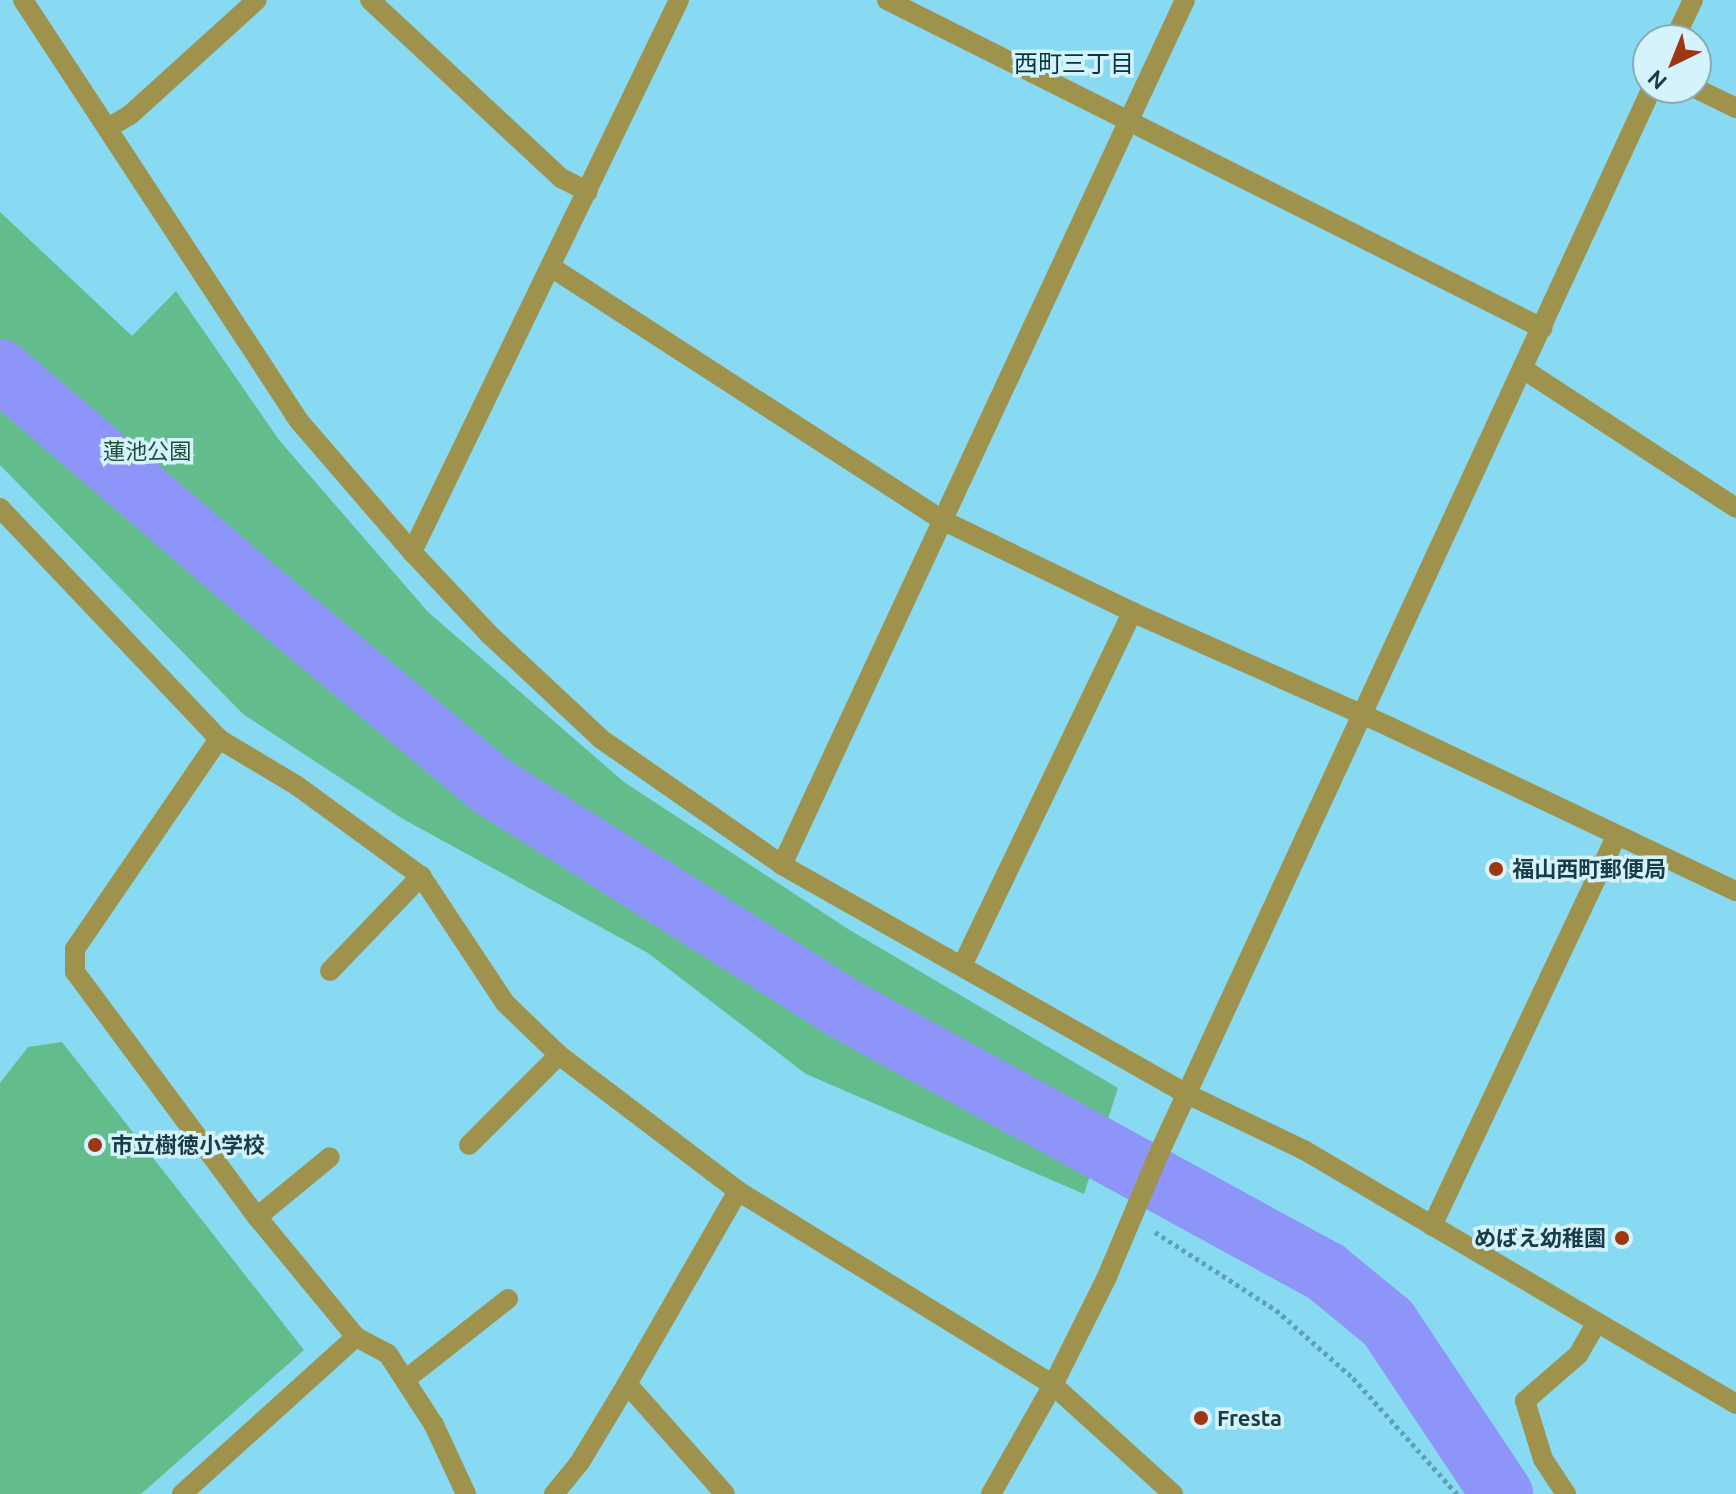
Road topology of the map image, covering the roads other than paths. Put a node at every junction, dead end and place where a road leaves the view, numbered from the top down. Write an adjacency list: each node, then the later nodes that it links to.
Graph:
1 (23, 0): 13 (street)
2 (257, 0): 13 (street)
3 (370, 0): 14 (street)
4 (679, 0): 14 (street)
5 (887, 0): 12 (street)
6 (1185, 0): 12 (street)
7 (1693, 0): 8 (street)
8 (1682, 24)
9 (1712, 96): 11 (street)
10 (1645, 104): 16 (street)
11 (1736, 108)
12 (1129, 122): 16 (street); 20 (street)
13 (108, 128): 21 (street)
14 (588, 192): 15 (street)
15 (551, 267): 20 (street); 21 (street)
16 (1542, 328): 17 (street)
17 (1523, 369): 19 (street); 23 (street)
18 (0, 508): 24 (street)
19 (1736, 508)
20 (940, 519): 22 (street); 26 (street)
21 (412, 552): 26 (street)
22 (1132, 612): 23 (street); 29 (street)
23 (1361, 717): 25 (street); 32 (street)
24 (219, 739): 27 (street); 36 (street)
25 (1616, 836): 28 (street); 37 (street)
26 (782, 865): 29 (street)
27 (421, 876): 30 (street); 31 (street)
28 (1736, 891)
29 (962, 966): 32 (street)
30 (330, 971)
31 (559, 1055): 33 (street); 35 (street)
32 (1187, 1094): 37 (street); 43 (street)
33 (469, 1145)
34 (330, 1157): 36 (street)
35 (738, 1191): 42 (street); 43 (street)
36 (257, 1217): 40 (street)
37 (1432, 1226): 39 (street)
38 (508, 1299): 41 (street)
39 (1597, 1322): 44 (street); 51 (street)
40 (356, 1337): 41 (street); 45 (street)
41 (405, 1380): 46 (street)
42 (627, 1384): 47 (street); 48 (street)
43 (1053, 1385): 49 (street); 50 (street)
44 (1736, 1404)
45 (182, 1494)
46 (466, 1494)
47 (554, 1494)
48 (725, 1494)
49 (991, 1494)
50 (1173, 1494)
51 (1566, 1494)

